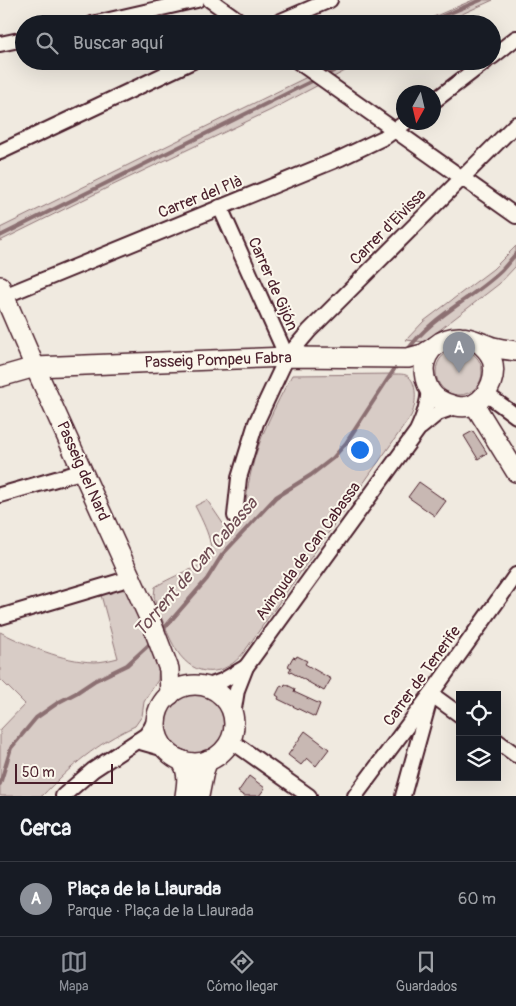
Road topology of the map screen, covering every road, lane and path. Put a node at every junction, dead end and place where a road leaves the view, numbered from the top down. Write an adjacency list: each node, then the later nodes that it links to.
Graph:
1 (197, 0): 4 (street)
2 (210, 0): 5 (street)
3 (330, 0): 6 (street)
4 (131, 15)
5 (231, 15)
6 (295, 15)
7 (516, 38): 10 (street)
8 (15, 41): 9 (street)
9 (0, 44)
10 (501, 49)
11 (174, 70): 19 (street)
12 (309, 70): 15 (street)
13 (474, 70): 14 (street)
14 (441, 96)
15 (396, 124)
16 (516, 124): 20 (street, Carrer d'Eivissa)
17 (396, 128): 21 (street, Carrer del Plà)
18 (405, 130): 20 (street)
19 (0, 152)
20 (462, 177): 22 (street); 27 (street, Carrer d'Eivissa)
21 (220, 207): 23 (street, Carrer del Plà); 27 (street, Carrer de Gijón)
22 (516, 216)
23 (2, 291): 28 (street, Passeig del Nard)
24 (479, 343): 25 (street); 26 (street); 31 (street)
25 (434, 347): 27 (street, Passeig Pompeu Fabra); 30 (street)
26 (514, 351): 31 (street)
27 (287, 357): 28 (street, Passeig Pompeu Fabra); 37 (street, Carrer de Gijón)
28 (35, 367): 29 (street, Passeig Pompeu Fabra); 34 (street, Passeig del Nard)
29 (0, 377)
30 (429, 388): 31 (street); 33 (street, Avinguda de Can Cabassa)
31 (478, 395): 32 (street); 33 (street, Avinguda de Can Cabassa); 35 (street)
32 (516, 416)
33 (417, 431): 42 (street, Avinguda de Can Cabassa)
34 (84, 471): 36 (street); 39 (street, Passeig del Nard)
35 (516, 472)
36 (0, 495)
37 (235, 516)
38 (516, 575): 45 (street, Carrer de Tenerife)
39 (131, 578): 40 (street); 41 (street, Passeig del Nard)
40 (0, 617)
41 (165, 656): 43 (street, Passeig del Nard); 44 (street, Passeig del Nard)
42 (246, 667): 43 (street, Avinguda de Can Cabassa); 47 (street, Avinguda de Can Cabassa)
43 (200, 686): 44 (street); 47 (street)
44 (170, 694): 48 (street)
45 (431, 694): 46 (street); 60 (street, Carrer de Tenerife); 61 (street)
46 (456, 712)
47 (234, 715): 49 (street)
48 (156, 718): 50 (street); 52 (street)
49 (230, 740): 55 (street); 59 (street)
50 (137, 741): 52 (street); 56 (street)
51 (501, 744): 53 (street)
52 (165, 750): 54 (street)
53 (516, 755)
54 (181, 760): 55 (street); 57 (street)
55 (208, 760): 58 (street)
56 (63, 796)
57 (185, 796)
58 (199, 796)
59 (309, 796)
60 (355, 796)
61 (403, 796)

